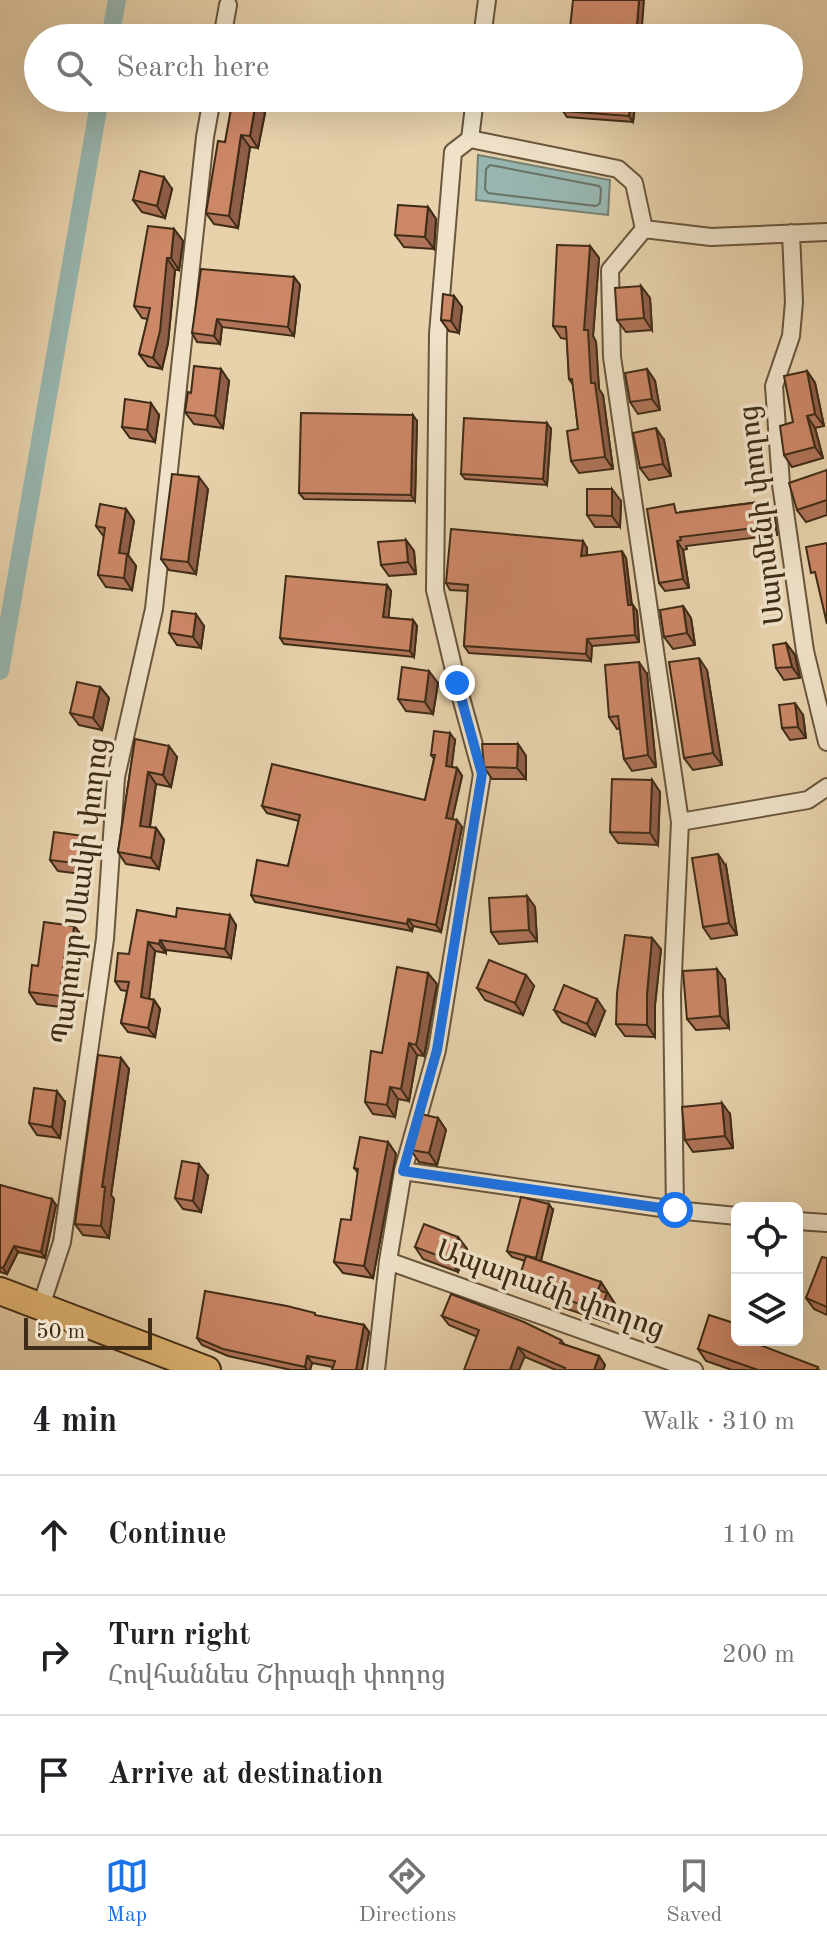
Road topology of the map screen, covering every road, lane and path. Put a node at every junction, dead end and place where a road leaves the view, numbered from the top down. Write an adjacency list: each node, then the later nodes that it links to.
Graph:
1 (487, 0): 4 (street)
2 (228, 5): 3 (street)
3 (225, 24)
4 (484, 24)
5 (210, 112): 21 (street, Պարույր Սևակի փողոց)
6 (473, 112): 7 (street)
7 (470, 139): 8 (street); 14 (street)
8 (644, 229): 10 (street); 13 (street)
9 (827, 232): 10 (street)
10 (791, 233): 11 (street, Սարմենի փողոց)
11 (827, 742)
12 (827, 787): 13 (street)
13 (680, 822): 15 (street)
14 (403, 1171): 15 (street); 19 (street)
15 (675, 1210): 16 (street)
16 (731, 1215)
17 (803, 1221): 18 (street)
18 (827, 1223)
19 (388, 1261): 23 (street); 24 (street, Ապարանի փողոց)
20 (0, 1291): 21 (main road)
21 (41, 1306): 22 (main road)
22 (207, 1370)
23 (376, 1370)
24 (694, 1370)

